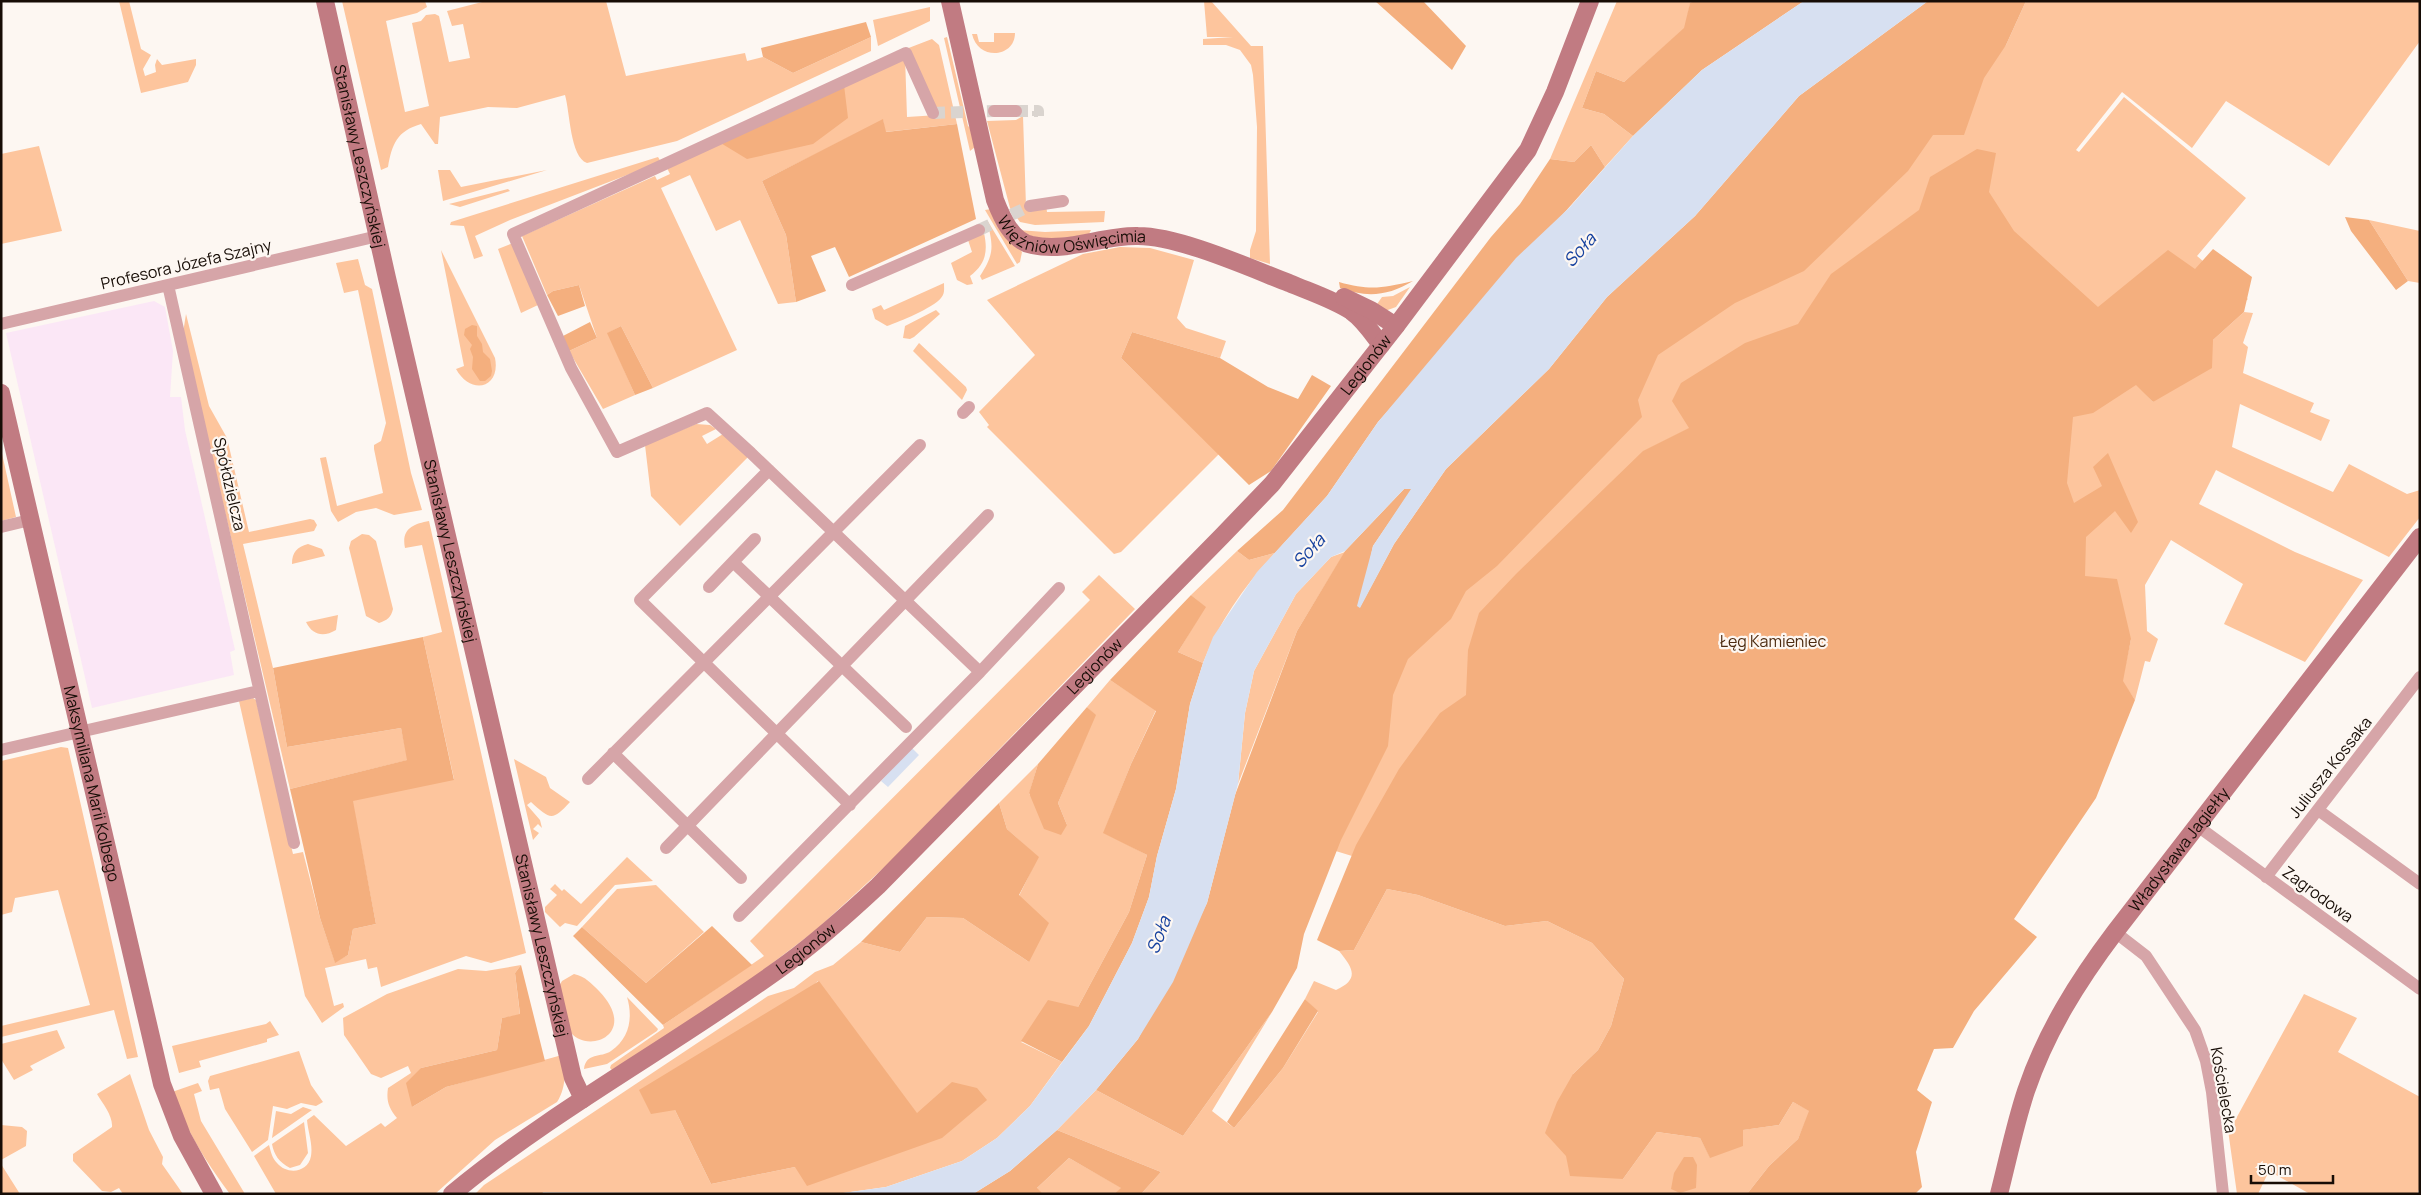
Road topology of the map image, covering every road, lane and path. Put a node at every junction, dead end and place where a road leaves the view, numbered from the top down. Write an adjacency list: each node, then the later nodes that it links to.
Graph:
1 (325, 1): 10 (street, Stanisławy Leszczyńskiej)
2 (950, 1): 11 (street, Więźniów Oświęcimia)
3 (1590, 1): 15 (street, Legionów)
4 (994, 111): 5 (street)
5 (1016, 111)
6 (933, 112): 19 (street)
7 (1063, 201): 8 (street)
8 (1030, 206)
9 (978, 230): 13 (street)
10 (378, 236): 12 (street, Profesora Józefa Szajny); 54 (street, Stanisławy Leszczyńskiej)
11 (1273, 277): 15 (street, Więźniów Oświęcimia); 16 (street, Więźniów Oświęcimia)
12 (168, 285): 14 (street, Profesora Józefa Szajny); 35 (street, Spółdzielcza)
13 (852, 285)
14 (1, 324)
15 (1396, 326): 16 (street, Legionów)
16 (1381, 345): 54 (street, Legionów)
17 (1, 393): 21 (street, Maksymiliana Marii Kolbego)
18 (920, 444): 23 (street)
19 (769, 470): 23 (street); 31 (street)
20 (988, 515): 30 (street)
21 (30, 520): 22 (street); 37 (street, Maksymiliana Marii Kolbego)
22 (1, 527)
23 (833, 532): 29 (street); 30 (street)
24 (2420, 537): 45 (street, Władysława Jagiełły)
25 (755, 538): 26 (street)
26 (733, 562): 27 (street); 29 (street)
27 (709, 587)
28 (1059, 588): 33 (street)
29 (770, 596): 31 (street); 32 (street)
30 (906, 601): 32 (street); 33 (street)
31 (704, 662): 38 (street); 40 (street)
32 (843, 666): 36 (street); 38 (street)
33 (980, 672): 42 (street)
34 (2420, 677): 43 (street, Juliusza Kossaka)
35 (260, 691): 37 (street); 46 (street, Spółdzielcza)
36 (906, 727)
37 (80, 731): 39 (street); 55 (street, Maksymiliana Marii Kolbego)
38 (777, 734): 42 (street); 44 (street)
39 (1, 750)
40 (613, 753): 41 (street); 44 (street)
41 (588, 779)
42 (850, 805): 51 (street)
43 (2318, 810): 48 (street, Juliusza Kossaka); 50 (street)
44 (688, 826): 47 (street); 49 (street)
45 (2196, 826): 48 (street, Zagrodowa); 52 (street, Władysława Jagiełły)
46 (294, 843)
47 (666, 848)
48 (2266, 877): 53 (street, Zagrodowa)
49 (741, 878)
50 (2419, 881)
51 (739, 916)
52 (2115, 932): 59 (street, Władysława Jagiełły); 60 (street, Kościelecka)
53 (2420, 989)
54 (583, 1098): 58 (street, Legionów)
55 (200, 1168): 56 (street, Maksymiliana Marii Kolbego); 57 (street, Maksymiliana Marii Kolbego)
56 (214, 1194)
57 (221, 1194)
58 (452, 1194)
59 (2000, 1194)
60 (2223, 1194)

